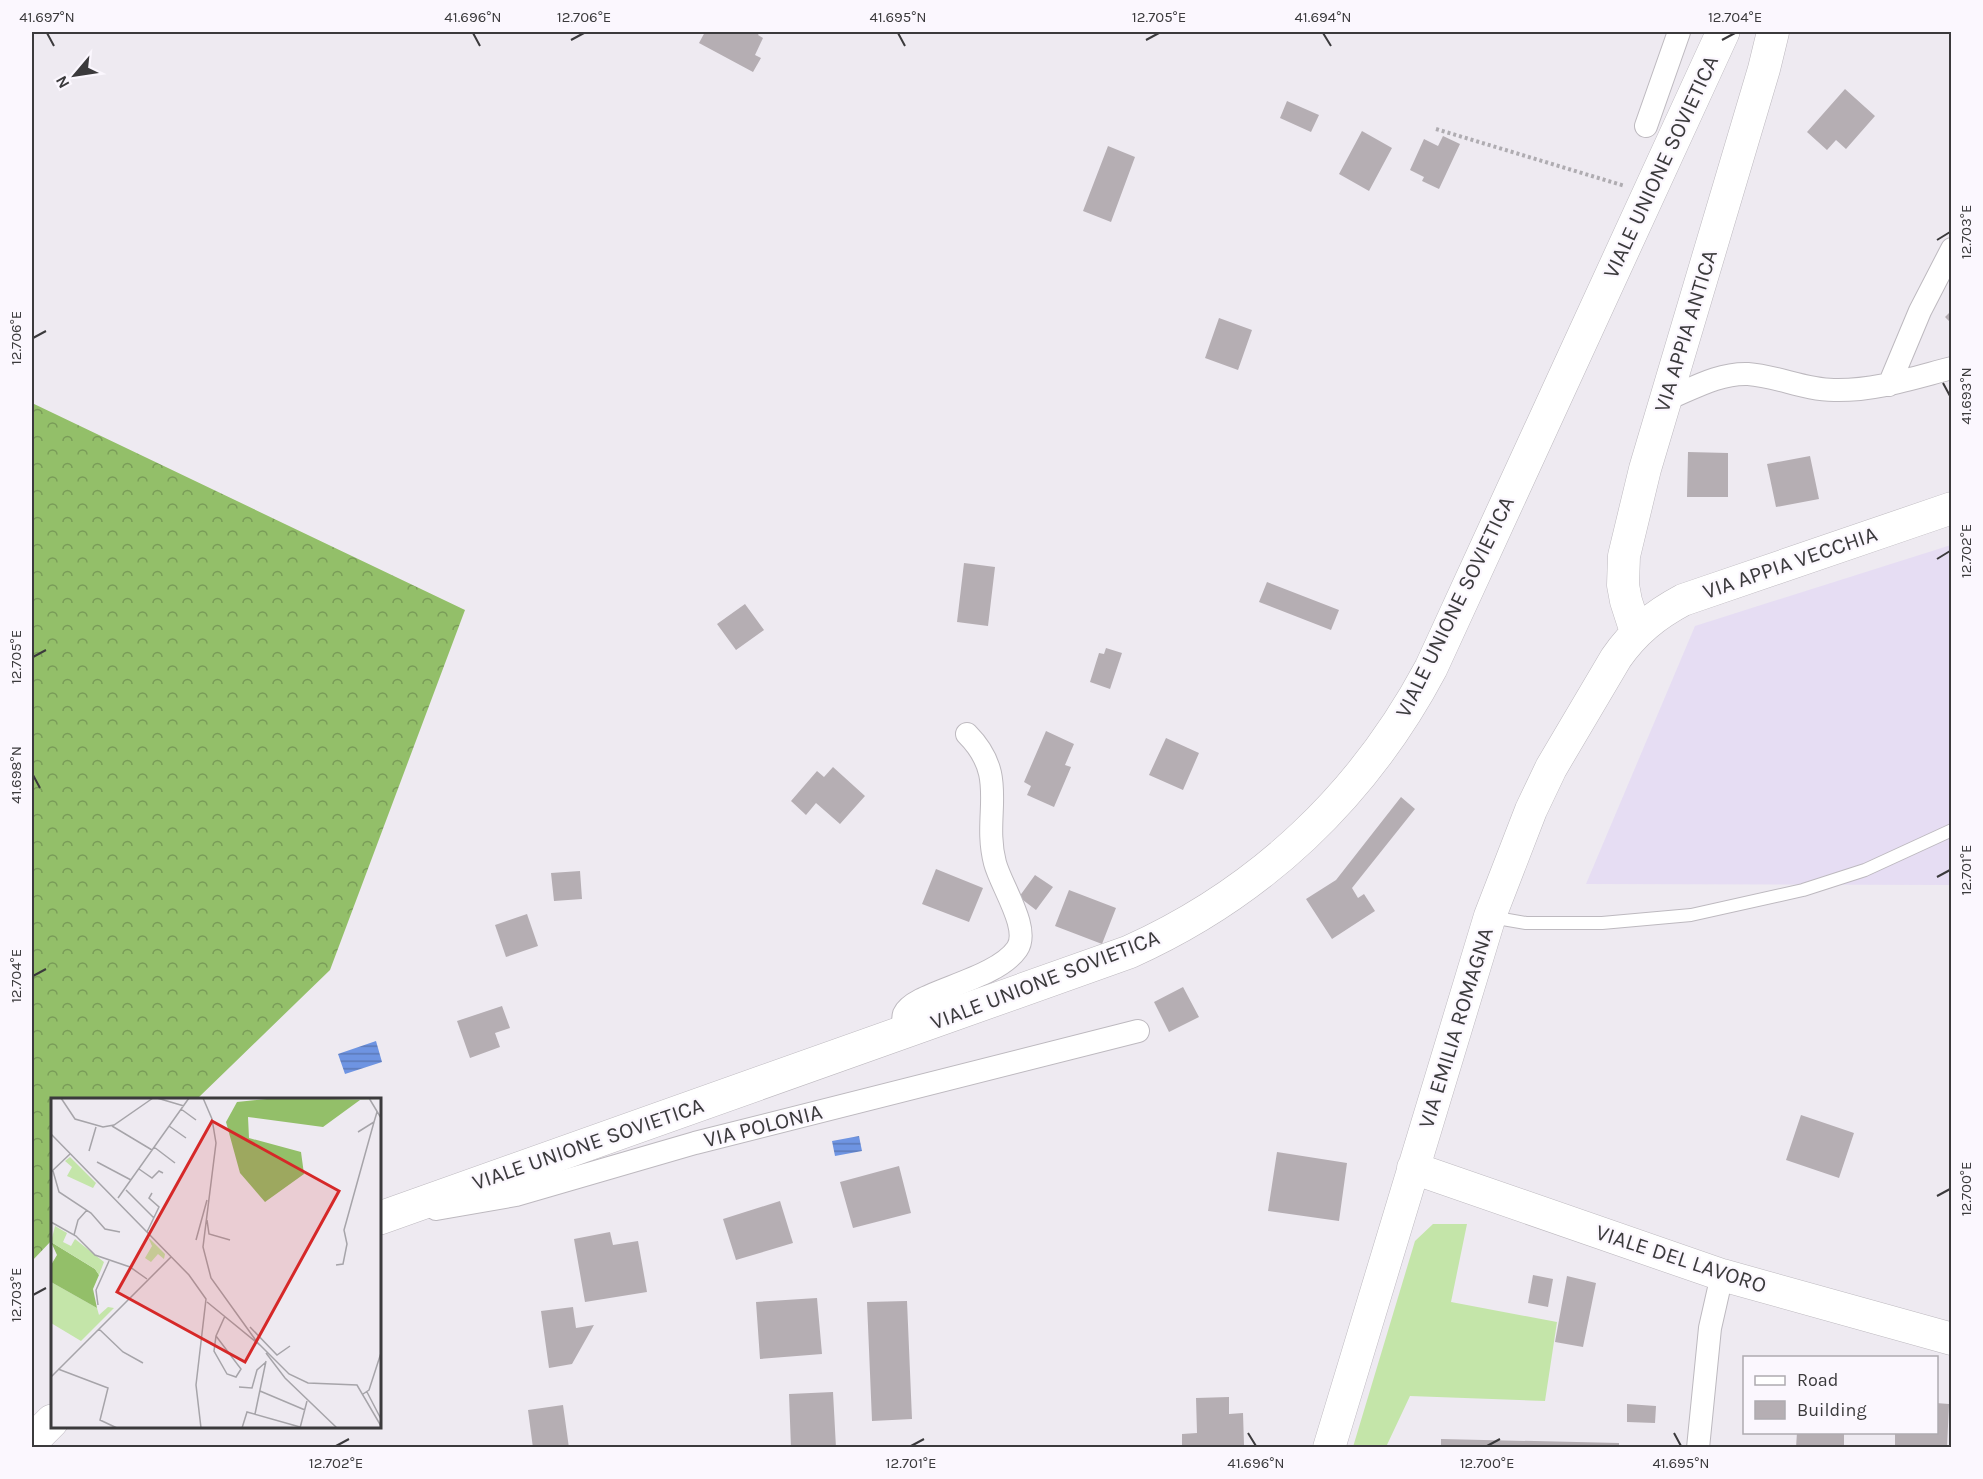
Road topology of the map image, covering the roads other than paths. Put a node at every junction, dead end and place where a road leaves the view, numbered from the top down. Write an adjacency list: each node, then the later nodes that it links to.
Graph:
1 (1679, 32): 4 (street)
2 (1723, 32): 4 (main road, VIALE UNIONE SOVIETICA)
3 (1773, 32): 8 (main road, VIA APPIA ANTICA)
4 (1653, 129): 15 (main road, VIALE UNIONE SOVIETICA)
5 (1952, 249): 7 (street)
6 (1952, 368): 7 (street)
7 (1888, 385): 8 (street)
8 (1665, 400): 10 (main road, VIA APPIA ANTICA)
9 (1952, 508): 10 (main road, VIA APPIA VECCHIA)
10 (1636, 632): 13 (main road, VIA EMILIA ROMAGNA)
11 (967, 734): 15 (street)
12 (1952, 830): 13 (lane)
13 (1490, 916): 16 (main road, VIA EMILIA ROMAGNA)
14 (1138, 1031): 17 (street, VIA POLONIA)
15 (905, 1032): 17 (main road, VIALE UNIONE SOVIETICA)
16 (1413, 1168): 18 (main road, VIALE DEL LAVORO); 22 (main road, VIA EMILIA ROMAGNA)
17 (384, 1216)
18 (1722, 1275): 19 (main road, VIALE DEL LAVORO); 23 (street)
19 (1952, 1339)
20 (51, 1422): 21 (main road)
21 (32, 1441)
22 (1329, 1448)
23 (1698, 1448)

